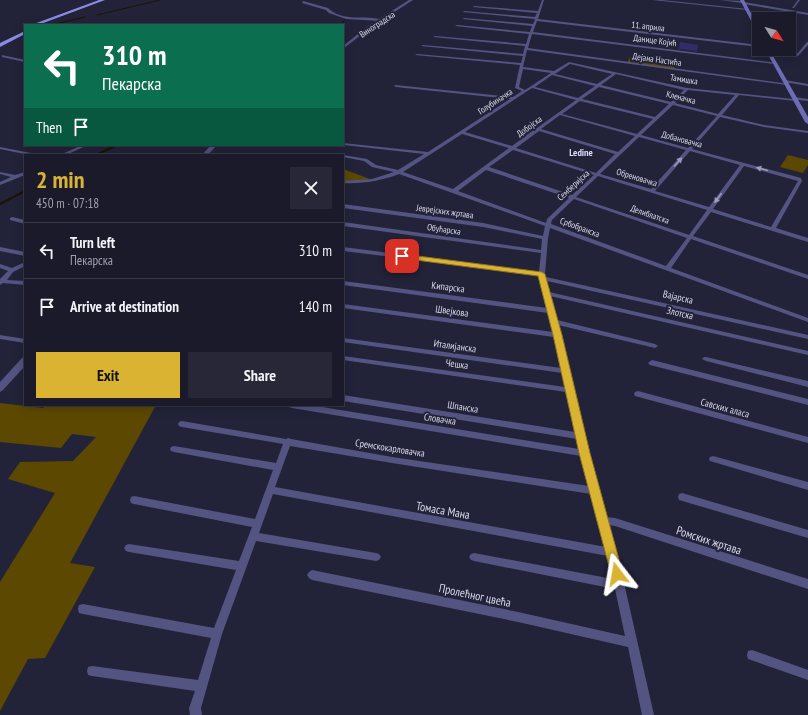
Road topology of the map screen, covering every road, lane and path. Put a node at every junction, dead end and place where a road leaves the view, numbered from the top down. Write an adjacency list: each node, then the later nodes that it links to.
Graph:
1 (103, 0): 23 (highway)
2 (111, 0): 24 (highway)
3 (411, 0): 22 (street, Виноградска)
4 (543, 0): 14 (street)
5 (653, 0): 15 (street)
6 (721, 0): 10 (street)
7 (750, 0): 10 (street)
8 (799, 0): 13 (street)
9 (303, 2): 22 (street)
10 (744, 2): 15 (main road); 18 (street)
11 (487, 4): 14 (street)
12 (474, 7): 17 (street)
13 (793, 7)
14 (541, 8): 17 (street)
15 (747, 9): 21 (main road)
16 (464, 12): 20 (street, 11. априла)
17 (539, 12): 20 (street)
18 (808, 14)
19 (464, 19): 25 (street)
20 (537, 19): 25 (street); 35 (street, 11. априла)
21 (752, 19)
22 (381, 20): 37 (street, Виноградска)
23 (36, 24)
24 (44, 24)
25 (535, 25): 29 (street)
26 (457, 26): 29 (street, Данице Којић)
27 (24, 28): 31 (highway)
28 (24, 33): 33 (highway)
29 (532, 33): 34 (street); 46 (street, Данице Којић)
30 (435, 37): 34 (street)
31 (0, 40)
32 (808, 43): 41 (street)
33 (0, 45)
34 (528, 45): 38 (street)
35 (752, 45)
36 (423, 46): 40 (street)
37 (344, 47)
38 (526, 49): 40 (street); 50 (street, Дејана Настића)
39 (417, 55): 47 (street, Кленачка)
40 (525, 55): 47 (street)
41 (796, 55)
42 (3, 56): 44 (street)
43 (771, 56): 46 (main road)
44 (24, 61)
45 (571, 63): 48 (street, Голубиначка); 49 (street, Тамишка)
46 (775, 63): 50 (main road)
47 (522, 66): 48 (street, Кленачка); 56 (street)
48 (553, 73): 51 (street, Кленачка); 54 (street, Голубиначка)
49 (614, 73): 51 (street, Добојска); 55 (street, Тамишка)
50 (786, 82): 52 (street, Дејана Настића); 61 (main road)
51 (598, 85): 60 (street, Добојска); 64 (street, Кленачка)
52 (808, 85)
53 (396, 86): 59 (street)
54 (531, 87): 56 (street, Голубиначка); 60 (street)
55 (687, 90): 58 (street, Тамишка); 64 (street, Семберијска)
56 (525, 91): 59 (street, Голубиначка)
57 (418, 93): 63 (street)
58 (738, 94): 61 (street, Тамишка); 67 (street)
59 (514, 98): 63 (street, Голубиначка)
60 (579, 99): 66 (street, Добојска); 68 (street)
61 (796, 99): 62 (street, Тамишка); 65 (main road)
62 (808, 100)
63 (507, 103): 71 (street, Голубиначка)
64 (672, 103): 67 (street, Кленачка); 68 (street, Семберијска)
65 (806, 113): 69 (main road)
66 (559, 114): 70 (street, Добојска); 73 (street, Добановачка)
67 (720, 115): 72 (street, Кленачка); 79 (street)
68 (656, 119): 73 (street, Семберијска)
69 (808, 122)
70 (537, 129): 78 (street, Добојска); 84 (street)
71 (461, 132): 78 (street, Обреновачка); 80 (street, Голубиначка)
72 (808, 132)
73 (638, 135): 79 (street, Добановачка); 84 (street, Семберијска)
74 (344, 144): 80 (street)
75 (84, 146): 82 (street)
76 (213, 146): 83 (street)
77 (0, 148): 81 (street)
78 (512, 148): 87 (street, Добојска); 91 (street, Обреновачка)
79 (690, 149): 86 (street, Добановачка); 96 (street, one-way to 79)
80 (428, 153): 88 (street, Голубиначка)
81 (31, 154)
82 (64, 154)
83 (206, 154)
84 (619, 154): 91 (street, Семберијска)
85 (344, 156): 88 (street, Србобранска)
86 (743, 164): 99 (street, one-way to 99); 104 (street, Добановачка, one-way to 86)
87 (486, 168): 95 (street, Добојска); 97 (street, Делиблатска)
88 (400, 172): 93 (street); 95 (street, Србобранска)
89 (0, 173): 92 (street)
90 (24, 173): 92 (street)
91 (597, 174): 96 (street, Обреновачка); 97 (street, Семберијска)
92 (16, 177): 94 (street)
93 (344, 182)
94 (0, 184)
95 (454, 191): 103 (street, Србобранска)
96 (652, 191): 99 (street, Обреновачка)
97 (572, 197): 103 (street, Семберијска); 105 (street, Делиблатска)
98 (344, 206): 106 (street, Јеврејских жртава)
99 (710, 209): 104 (street, Обреновачка); 105 (street)
100 (12, 219): 101 (street)
101 (24, 222)
102 (344, 224): 110 (street, Обућарска)
103 (547, 225): 106 (street); 114 (street, Србобранска)
104 (773, 229): 107 (street, Обреновачка)
105 (690, 237): 114 (street); 117 (street, Делиблатска)
106 (545, 238): 110 (street)
107 (808, 240)
108 (0, 249): 111 (street)
109 (344, 249): 116 (street, Вајарска)
110 (544, 252): 116 (street)
111 (24, 254)
112 (24, 264): 115 (street)
113 (0, 266): 115 (street)
114 (667, 269): 124 (street, Србобранска)
115 (11, 271): 118 (street)
116 (542, 276): 121 (street); 128 (street, Вајарска)
117 (808, 277)
118 (1, 282): 119 (street)
119 (24, 283)
120 (344, 283): 123 (street, Кипарска)
121 (547, 293): 123 (street); 132 (street, Злотска)
122 (344, 306): 126 (street, Швејкова)
123 (551, 311): 125 (street)
124 (808, 320)
125 (554, 322): 126 (street); 131 (street)
126 (557, 335): 137 (street)
127 (0, 337): 130 (street)
128 (808, 337)
129 (344, 340): 137 (street, Италијанска)
130 (24, 341)
131 (655, 346)
132 (808, 353)
133 (344, 358): 140 (street, Чешка)
134 (706, 358): 138 (street)
135 (24, 361): 139 (street)
136 (652, 363): 143 (street)
137 (565, 371): 140 (street)
138 (808, 384)
139 (0, 388)
140 (569, 390): 146 (street)
141 (638, 394): 147 (street, Савских аласа)
142 (344, 398): 146 (street, Шпанска)
143 (808, 402)
144 (298, 406): 150 (street, Словачка)
145 (182, 424): 148 (street, Сремскокарловачка)
146 (580, 436): 150 (street)
147 (808, 440)
148 (288, 441): 152 (street); 155 (street, Сремскокарловачка)
149 (174, 449): 152 (street)
150 (584, 453): 155 (street)
151 (713, 459): 153 (street)
152 (279, 467): 154 (street)
153 (808, 486)
154 (271, 490): 159 (street); 163 (street, Томаса Мана)
155 (595, 491): 158 (street)
156 (682, 497): 160 (street)
157 (134, 500): 159 (street)
158 (603, 520): 163 (street); 168 (street, Ромских жртава)
159 (258, 524): 161 (street)
160 (808, 534)
161 (253, 536): 164 (street); 166 (street)
162 (129, 548): 166 (street)
163 (612, 552): 169 (street)
164 (376, 557)
165 (474, 557): 169 (street)
166 (242, 566): 171 (street)
167 (312, 575): 172 (street, Пролећног цвећа)
168 (808, 584)
169 (619, 585): 172 (street)
170 (83, 609): 171 (street)
171 (217, 634): 176 (street)
172 (632, 642): 178 (street)
173 (752, 655): 175 (street)
174 (92, 671): 176 (street)
175 (808, 675)
176 (201, 686): 177 (street)
177 (195, 712)
178 (648, 715)

